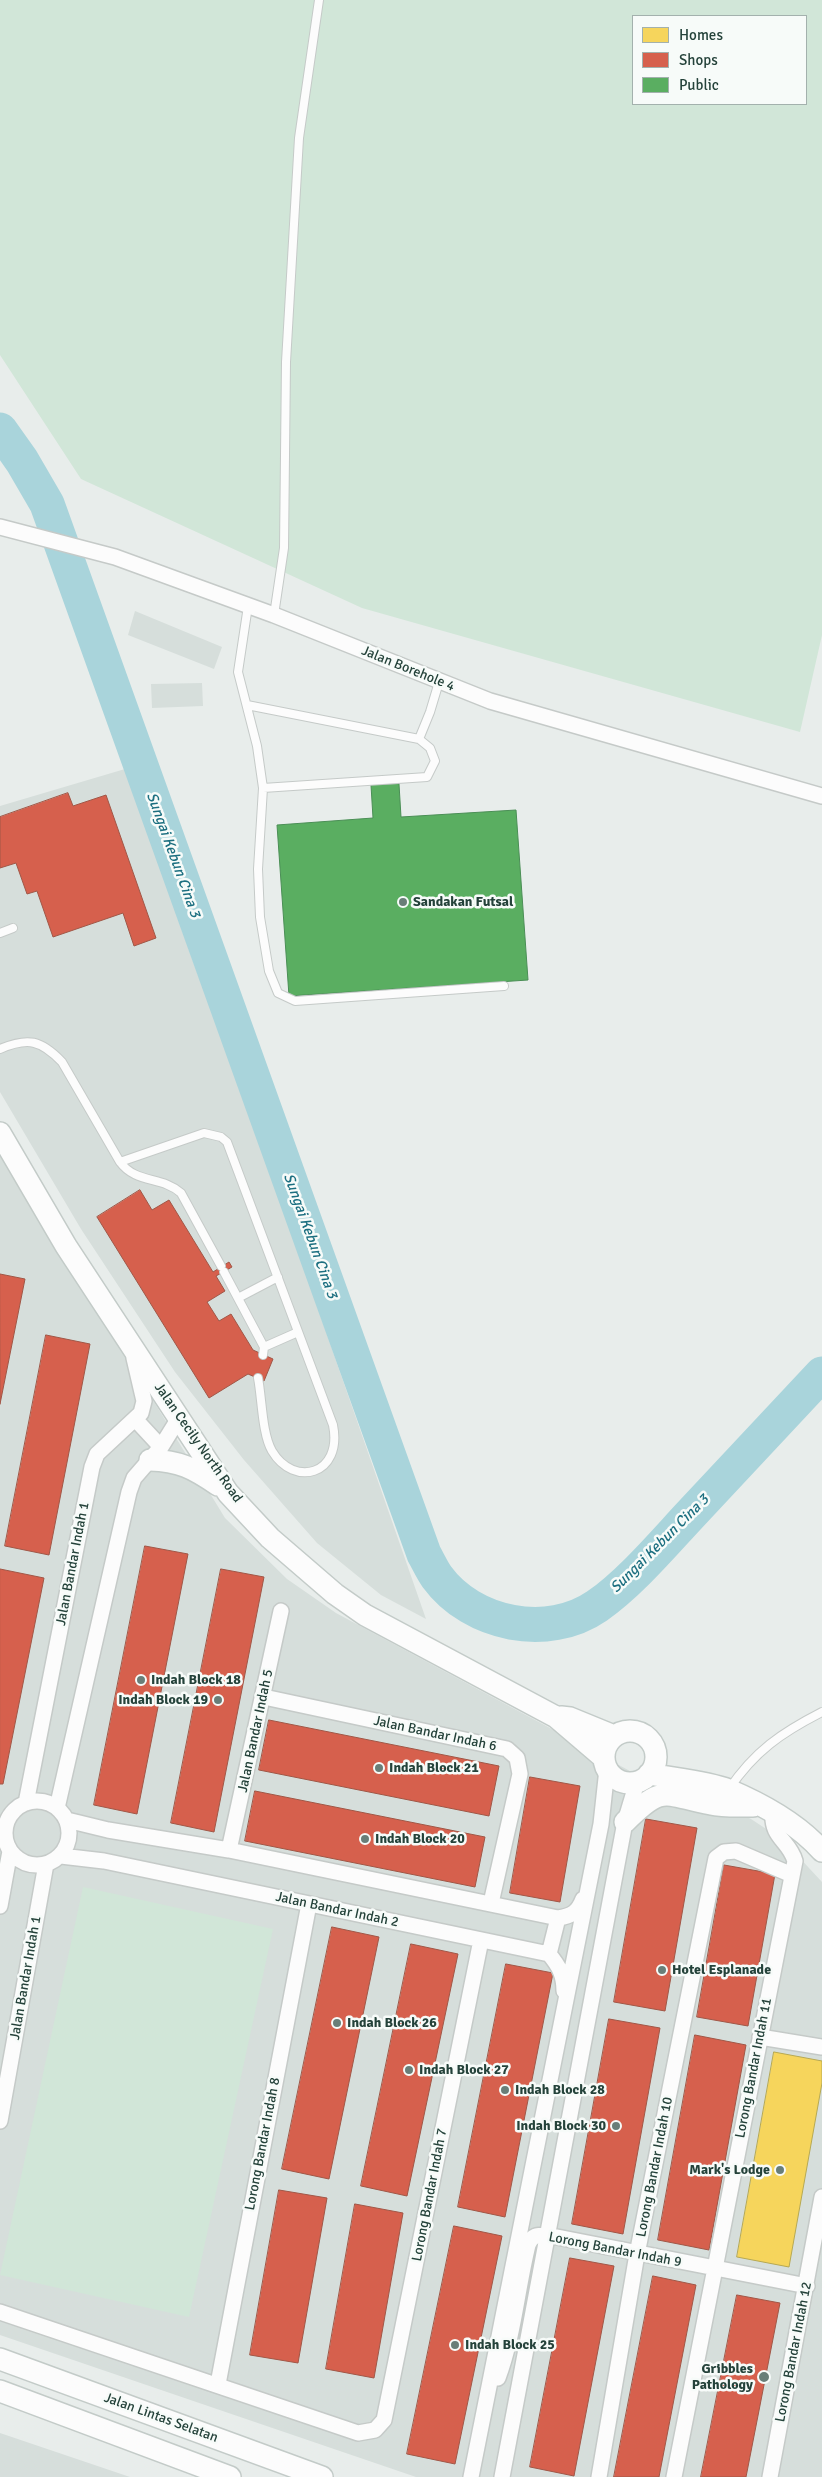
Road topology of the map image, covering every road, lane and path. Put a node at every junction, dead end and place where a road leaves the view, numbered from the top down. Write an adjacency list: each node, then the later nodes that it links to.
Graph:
1 (319, 0): 4 (lane)
2 (0, 527): 3 (street, Jalan Borehole 4)
3 (248, 606): 4 (street, Jalan Borehole 4); 6 (lane)
4 (274, 615): 5 (street, Jalan Borehole 4)
5 (439, 682): 7 (lane); 9 (street, Jalan Borehole 4)
6 (247, 705): 7 (lane); 8 (lane)
7 (419, 739): 8 (lane)
8 (264, 788): 12 (lane)
9 (822, 796)
10 (13, 928): 11 (lane)
11 (0, 933)
12 (504, 986)
13 (0, 1049): 15 (lane)
14 (0, 1133): 19 (main road, Jalan Cecily North Road)
15 (120, 1162): 16 (lane); 17 (lane)
16 (278, 1277): 17 (lane); 18 (lane)
17 (238, 1298): 18 (lane)
18 (298, 1332): 20 (lane)
19 (131, 1345): 21 (main road, Jalan Cecily North Road); 22 (street)
20 (258, 1378)
21 (179, 1418): 23 (street); 24 (main road, Jalan Cecily North Road)
22 (136, 1420): 23 (street); 35 (street, Jalan Bandar Indah 1)
23 (155, 1453): 24 (main road); 37 (street)
24 (228, 1493): 28 (main road, Jalan Cecily North Road)
25 (281, 1611): 26 (street, Jalan Bandar Indah 5)
26 (264, 1697): 40 (street, Jalan Bandar Indah 5); 46 (street, Jalan Bandar Indah 6)
27 (822, 1712): 33 (lane)
28 (556, 1717): 29 (main road, Jalan Cecily North Road); 31 (main road, Jalan Cecily North Road)
29 (614, 1736): 30 (main road); 31 (main road)
30 (655, 1752): 32 (main road); 33 (main road)
31 (605, 1763): 32 (main road); 44 (street)
32 (643, 1778): 33 (main road); 38 (street)
33 (725, 1789): 36 (main road)
34 (0, 1804): 35 (street)
35 (22, 1805): 37 (street); 39 (street)
36 (767, 1810): 38 (main road); 41 (main road); 45 (street, Lorong Bandar Indah 11)
37 (62, 1814): 40 (street); 42 (street)
38 (625, 1822): 57 (street)
39 (5, 1843): 43 (street); 48 (street)
40 (230, 1850): 46 (street)
41 (822, 1851)
42 (61, 1856): 43 (street); 47 (street, Jalan Bandar Indah 2)
43 (46, 1864): 55 (street, Jalan Bandar Indah 1)
44 (591, 1874): 49 (street); 52 (street)
45 (792, 1875): 53 (street, Lorong Bandar Indah 11); 58 (street, Lorong Bandar Indah 10)
46 (491, 1903): 49 (street)
47 (309, 1904): 50 (street, Jalan Bandar Indah 2); 63 (street, Lorong Bandar Indah 8)
48 (0, 1906)
49 (558, 1918): 51 (street)
50 (481, 1940): 51 (street, Jalan Bandar Indah 2); 63 (street, Lorong Bandar Indah 7)
51 (549, 1954): 52 (street)
52 (563, 2015): 65 (street)
53 (760, 2037): 54 (street); 59 (street, Lorong Bandar Indah 11)
54 (822, 2047)
55 (0, 2121)
56 (822, 2197): 60 (street, Lorong Bandar Indah 12)
57 (547, 2235): 58 (street, Lorong Bandar Indah 9); 65 (street, Lorong Bandar Indah 9); 69 (street)
58 (637, 2254): 59 (street, Lorong Bandar Indah 9); 70 (street, Lorong Bandar Indah 10)
59 (716, 2270): 60 (street, Lorong Bandar Indah 9); 71 (street, Lorong Bandar Indah 11)
60 (807, 2286): 72 (street, Lorong Bandar Indah 12)
61 (0, 2312): 63 (street)
62 (0, 2359): 67 (main road, Jalan Lintas Selatan)
63 (218, 2384)
64 (0, 2391): 66 (main road)
65 (486, 2400): 68 (street)
66 (230, 2477)
67 (322, 2477)
68 (470, 2477)
69 (502, 2477)
70 (599, 2477)
71 (674, 2477)
72 (770, 2477)

